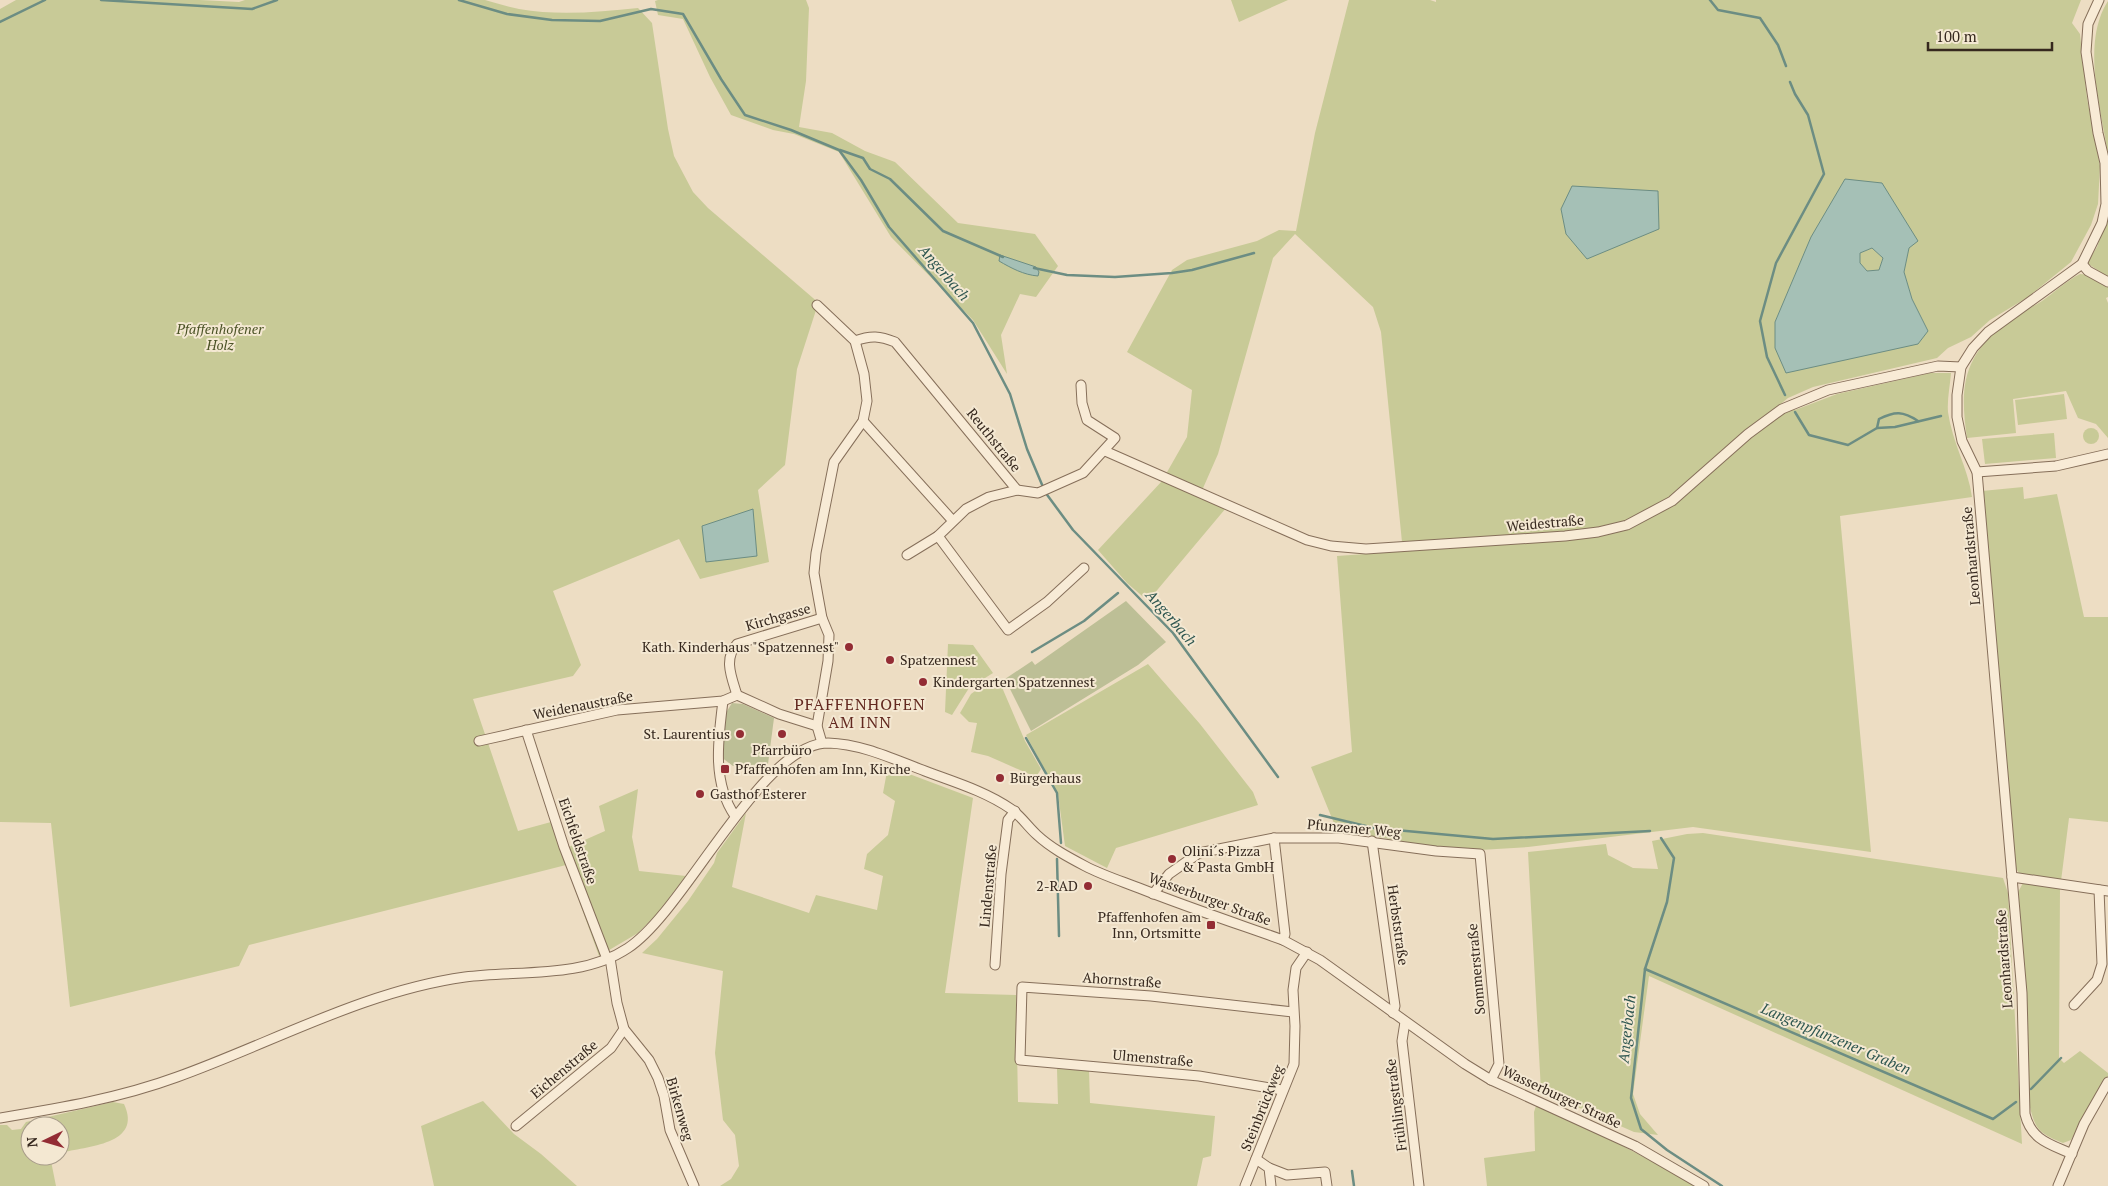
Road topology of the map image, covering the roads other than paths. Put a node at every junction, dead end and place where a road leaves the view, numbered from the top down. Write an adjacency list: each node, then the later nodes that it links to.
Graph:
1 (2099, 0): 2 (street, Leonhardstraße)
2 (2082, 264): 3 (street); 6 (street, Leonhardstraße)
3 (2108, 282)
4 (817, 305): 5 (street)
5 (855, 342): 8 (street); 12 (street, Reuthstraße)
6 (1961, 368): 9 (street, Weidestraße); 11 (street, Leonhardstraße)
7 (1081, 385): 9 (street)
8 (863, 420): 13 (street); 17 (street)
9 (1105, 451): 12 (street, Reuthstraße)
10 (2108, 454): 11 (street)
11 (1977, 472): 29 (street, Leonhardstraße)
12 (1017, 490): 13 (street)
13 (954, 521): 14 (street)
14 (938, 536): 15 (street); 16 (street)
15 (908, 555)
16 (1084, 568)
17 (822, 618): 18 (street, Kirchgasse); 20 (street)
18 (737, 695): 19 (street); 20 (street)
19 (723, 701): 21 (street, Weidenaustraße); 25 (street)
20 (818, 726): 23 (street)
21 (526, 730): 22 (street, Weidenaustraße); 34 (street, Eichfeldstraße)
22 (479, 741)
23 (822, 743): 24 (street, Wasserburger Straße); 25 (street, Wasserburger Straße)
24 (1015, 811): 31 (street, Wasserburger Straße); 35 (street, Lindenstraße)
25 (735, 816): 34 (street, Wasserburger Straße)
26 (1274, 838): 27 (street, Pfunzener Weg); 31 (street, Pfunzener Weg); 32 (street)
27 (1372, 841): 28 (street, Pfunzener Weg); 38 (street, Herbststraße)
28 (1480, 854): 42 (street, Sommerstraße)
29 (2012, 877): 30 (street); 47 (street, Leonhardstraße)
30 (2103, 891): 36 (street)
31 (1153, 894): 32 (street, Wasserburger Straße)
32 (1283, 940): 33 (street, Wasserburger Straße)
33 (1307, 952): 37 (street, Steinbrückweg); 38 (street, Wasserburger Straße)
34 (608, 959): 40 (street, Birkenweg); 45 (street, Wasserburger Straße)
35 (995, 965)
36 (2074, 1005)
37 (1293, 1012): 41 (street, Ahornstraße); 44 (street, Steinbrückweg)
38 (1394, 1013): 39 (street, Wasserburger Straße)
39 (1405, 1022): 42 (street, Wasserburger Straße); 54 (street, Frühlingstraße)
40 (624, 1028): 46 (street, Eichenstraße); 50 (street, Birkenweg)
41 (1020, 1060): 44 (street, Ulmenstraße)
42 (1491, 1080): 55 (street, Wasserburger Straße)
43 (2108, 1082): 47 (street)
44 (1282, 1090): 48 (street, Steinbrückweg)
45 (0, 1118)
46 (516, 1126)
47 (2072, 1154): 56 (street)
48 (1256, 1159): 49 (street); 51 (street, Steinbrückweg)
49 (1269, 1168): 52 (street); 53 (street)
50 (694, 1186)
51 (1245, 1186)
52 (1271, 1186)
53 (1327, 1186)
54 (1419, 1186)
55 (1704, 1186)
56 (2058, 1186)

